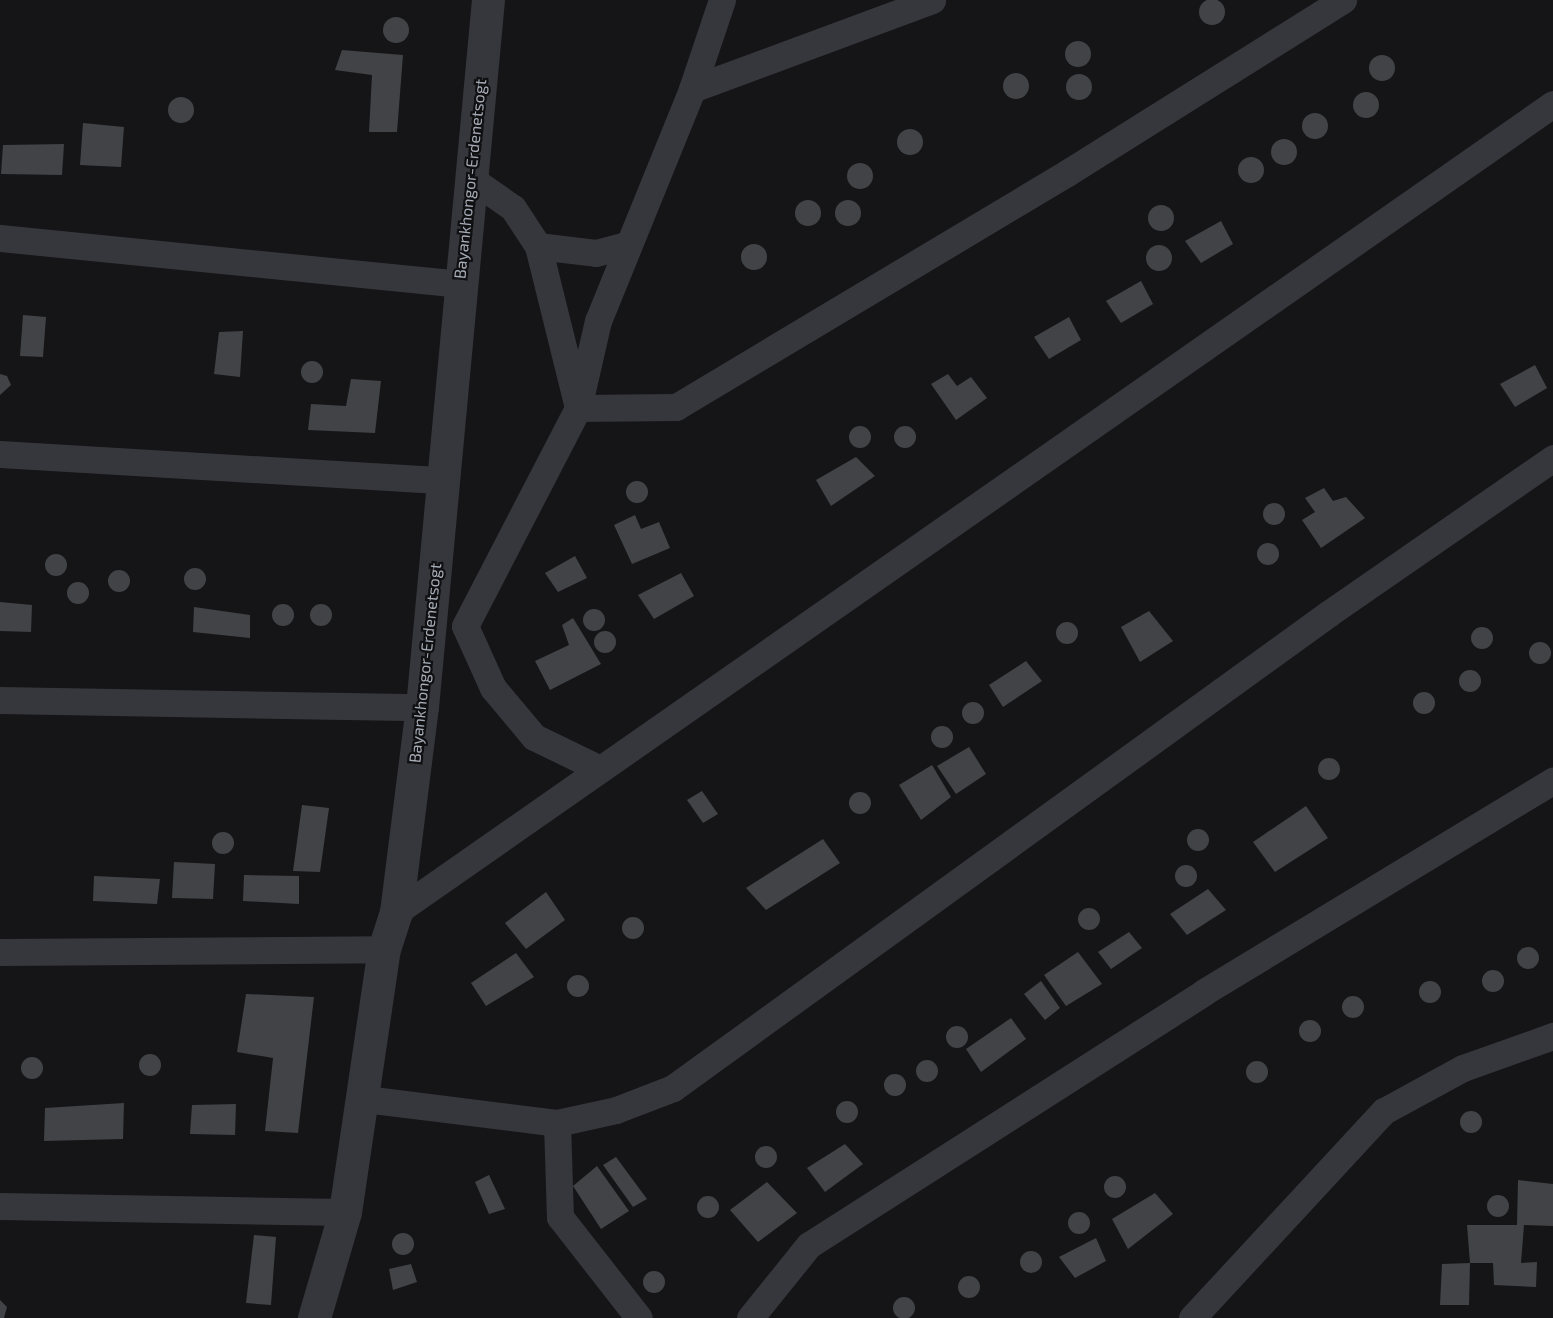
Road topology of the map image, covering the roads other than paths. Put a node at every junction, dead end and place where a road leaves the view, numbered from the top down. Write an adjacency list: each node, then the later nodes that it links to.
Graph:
1 (488, 0): 7 (street, Bayankhongor-Erdenetsogt)
2 (722, 0): 5 (street)
3 (932, 0): 5 (street)
4 (1343, 0): 12 (street)
5 (692, 89): 9 (street)
6 (1553, 104): 18 (street)
7 (470, 178): 10 (street); 11 (street, Bayankhongor-Erdenetsogt)
8 (0, 238): 11 (street)
9 (626, 245): 10 (street); 12 (street)
10 (538, 246): 12 (street)
11 (459, 284): 15 (street, Bayankhongor-Erdenetsogt)
12 (578, 408): 18 (street)
13 (0, 454): 15 (street)
14 (1553, 458): 25 (street)
15 (442, 480): 17 (street, Bayankhongor-Erdenetsogt)
16 (0, 700): 17 (street)
17 (422, 707): 20 (street, Bayankhongor-Erdenetsogt)
18 (600, 769): 20 (street)
19 (1553, 781): 30 (street)
20 (396, 912): 21 (street, Bayankhongor-Erdenetsogt)
21 (384, 949): 22 (street); 24 (street, Bayankhongor-Erdenetsogt)
22 (0, 952)
23 (1553, 1036): 31 (street)
24 (365, 1099): 25 (street); 27 (street, Bayankhongor-Erdenetsogt)
25 (557, 1123): 29 (street)
26 (0, 1206): 27 (street)
27 (345, 1212): 28 (street, Bayankhongor-Erdenetsogt)
28 (314, 1318)
29 (639, 1318)
30 (750, 1318)
31 (1192, 1318)

